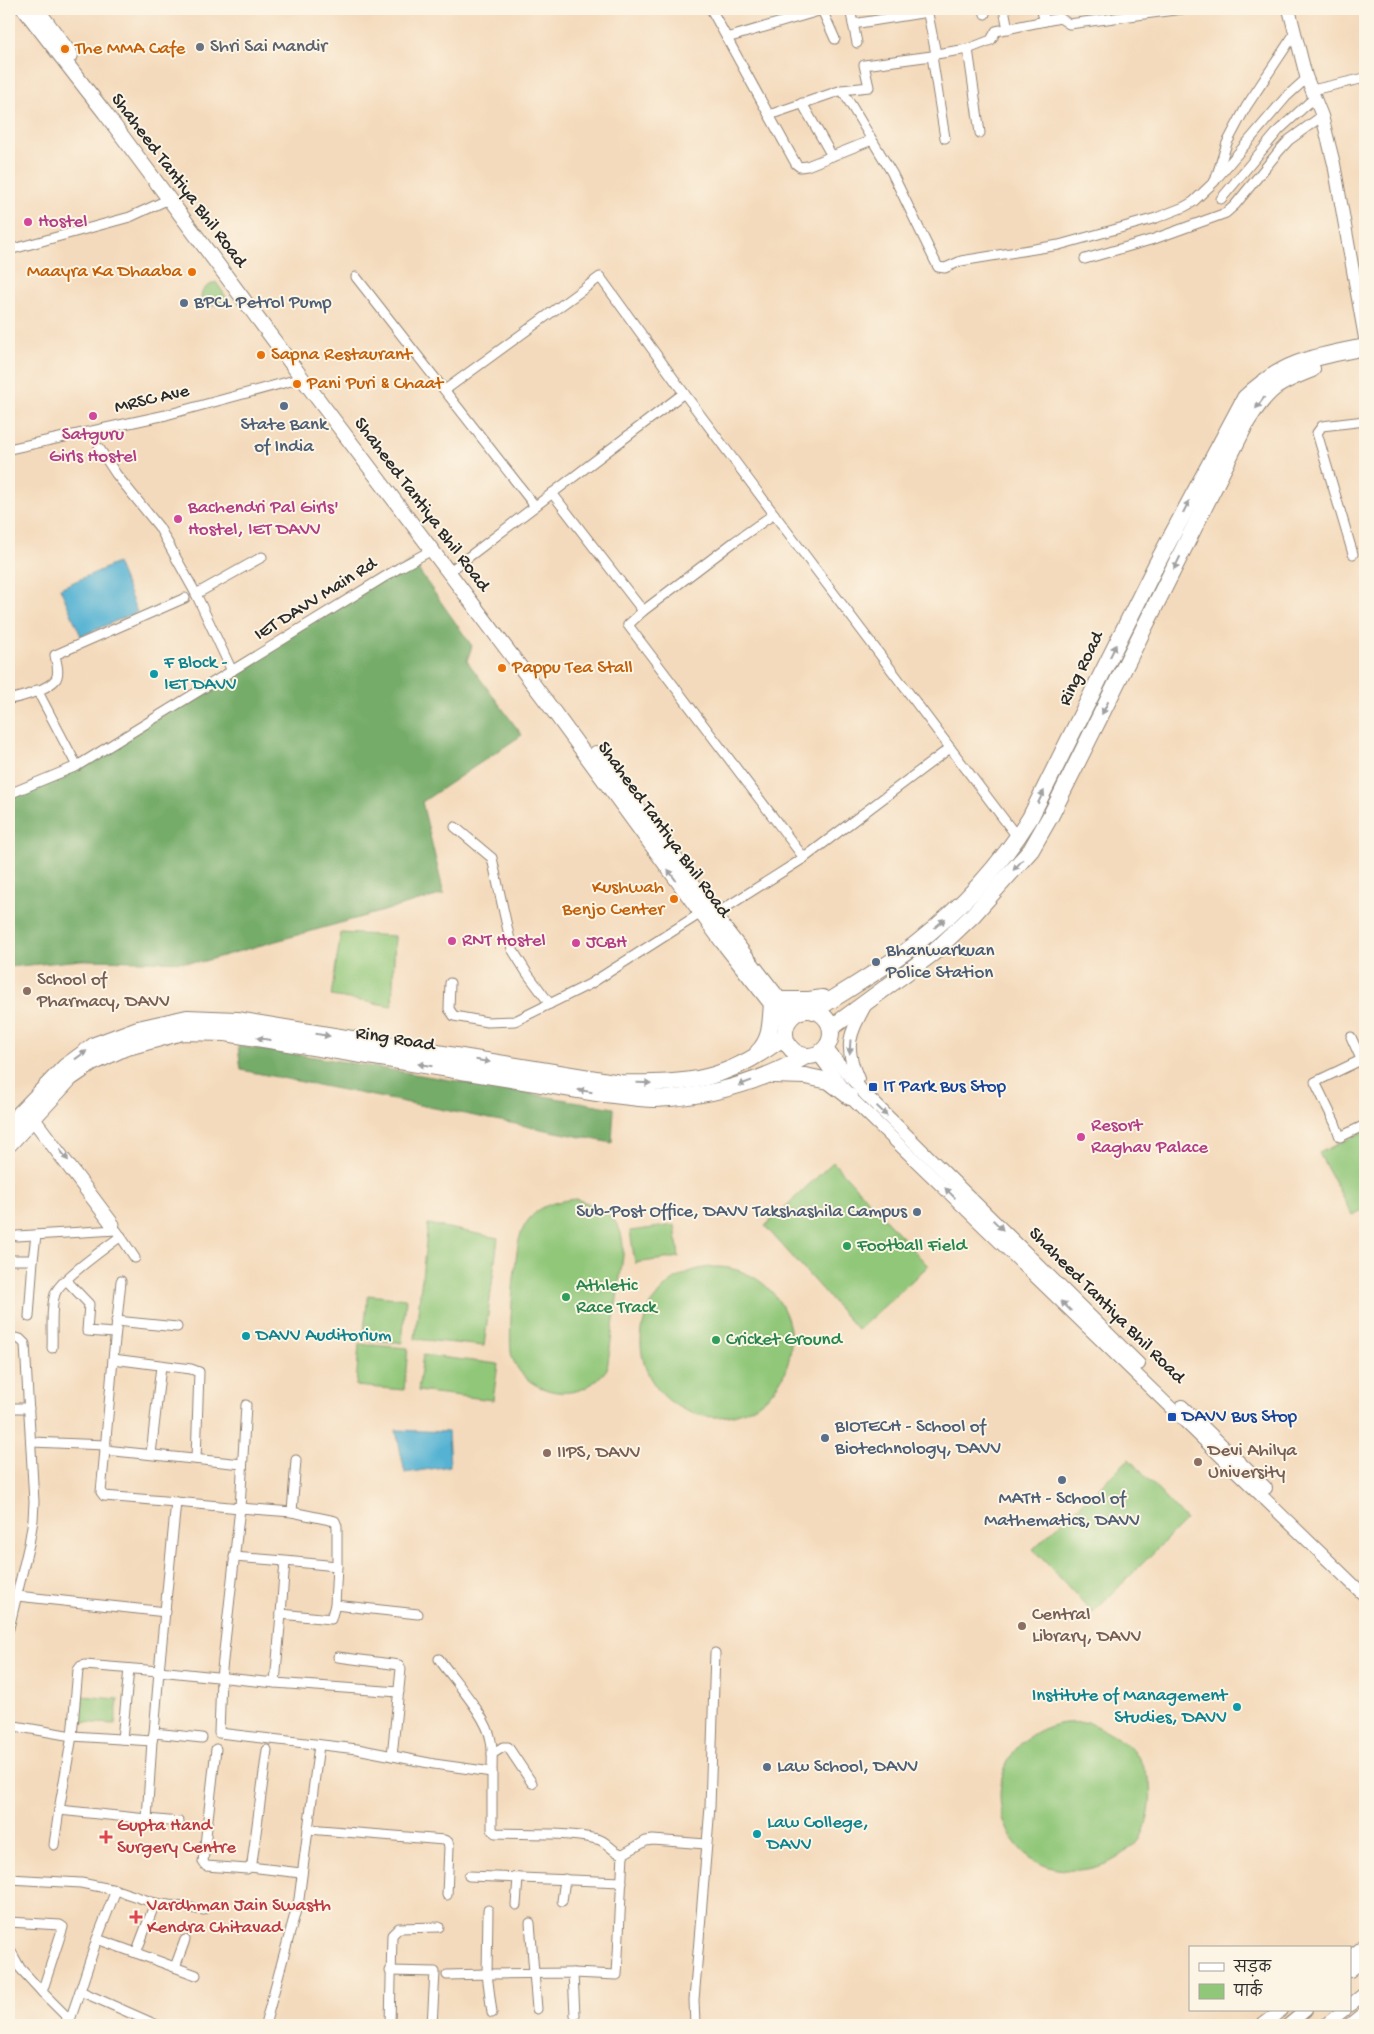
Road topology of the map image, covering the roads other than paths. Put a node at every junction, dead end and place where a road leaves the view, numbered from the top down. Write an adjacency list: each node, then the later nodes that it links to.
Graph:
1 (24, 9): 31 (main road, Shaheed Tantiya Bhil Road)
2 (37, 9): 40 (main road, Shaheed Tantiya Bhil Road)
3 (711, 9): 15 (street)
4 (822, 9): 15 (street); 16 (street)
5 (850, 9): 12 (street)
6 (1004, 9): 13 (street)
7 (1041, 9): 11 (street)
8 (1182, 9): 11 (street)
9 (1289, 9): 14 (main road)
10 (927, 10): 12 (street); 19 (street)
11 (1045, 21): 13 (street)
12 (853, 24): 17 (street)
13 (1008, 29): 18 (street)
14 (1295, 33): 21 (main road); 30 (street)
15 (727, 38): 24 (street)
16 (835, 39)
17 (857, 43)
18 (968, 49): 19 (street); 26 (street)
19 (934, 55): 22 (street); 27 (street)
20 (1365, 78): 21 (street)
21 (1311, 88): 25 (main road); 30 (street); 32 (street)
22 (842, 90): 23 (street); 28 (street)
23 (802, 103): 24 (street); 29 (street)
24 (768, 115): 29 (street)
25 (1322, 116): 34 (street); 36 (main road)
26 (980, 133)
27 (945, 138)
28 (872, 140): 29 (street); 30 (street)
29 (832, 156)
30 (1214, 181)
31 (169, 198): 33 (street); 40 (main road, Shaheed Tantiya Bhil Road)
32 (1221, 199)
33 (9, 250)
34 (1085, 258)
35 (356, 277): 41 (street)
36 (1364, 324): 37 (main road)
37 (1365, 338)
38 (1365, 347): 63 (highway, Ring Road, one-way to 38)
39 (1365, 356): 69 (highway, Ring Road, one-way to 69)
40 (306, 377): 45 (street, MRSC Ave); 50 (main road, Shaheed Tantiya Bhil Road)
41 (445, 390): 42 (street); 47 (street)
42 (684, 392): 46 (street); 48 (street)
43 (1365, 421): 49 (street)
44 (99, 448): 53 (street)
45 (9, 449)
46 (552, 493): 47 (street); 55 (street)
47 (535, 506): 52 (street)
48 (774, 514): 55 (street); 59 (street)
49 (1353, 554)
50 (438, 555): 52 (main road, Shaheed Tantiya Bhil Road); 56 (street, IET DAVV Main Rd); 65 (main road, Shaheed Tantiya Bhil Road, one-way to 50)
51 (262, 557): 53 (street)
52 (454, 568): 65 (main road, Shaheed Tantiya Bhil Road)
53 (196, 594): 56 (street)
54 (185, 598): 57 (street)
55 (643, 611): 64 (street)
56 (232, 671): 60 (street, IET DAVV Main Rd)
57 (37, 690): 58 (street); 60 (street)
58 (9, 699)
59 (950, 748): 63 (street); 64 (street)
60 (77, 766): 61 (street, IET DAVV Main Rd)
61 (9, 794)
62 (455, 827): 70 (street)
63 (1018, 838): 67 (highway, Ring Road, one-way to 63)
64 (804, 858): 65 (street)
65 (707, 914): 68 (main road, Shaheed Tantiya Bhil Road); 70 (street)
66 (450, 983): 70 (street)
67 (842, 993): 68 (highway); 71 (highway, Ring Road)
68 (776, 1002): 72 (main road, Shaheed Tantiya Bhil Road); 78 (highway)
69 (867, 1002): 73 (highway, Ring Road); 79 (main road, one-way to 79)
70 (550, 1004)
71 (814, 1011): 72 (highway); 73 (highway)
72 (790, 1025): 75 (highway); 78 (highway, Ring Road)
73 (831, 1028): 75 (highway)
74 (1351, 1037): 76 (street)
75 (817, 1053): 77 (highway, Ring Road); 79 (main road)
76 (1363, 1064): 82 (street)
77 (767, 1075): 79 (highway); 80 (highway, Ring Road, one-way to 80)
78 (666, 1084): 81 (highway, Ring Road, one-way to 78)
79 (857, 1095): 84 (main road)
80 (33, 1118): 83 (highway, Ring Road); 85 (street)
81 (9, 1125)
82 (1365, 1125)
83 (9, 1144)
84 (969, 1204): 116 (main road, Shaheed Tantiya Bhil Road, one-way to 116); 118 (main road, one-way to 84)
85 (117, 1231): 86 (street); 88 (street); 91 (street)
86 (36, 1235): 87 (street); 90 (street)
87 (17, 1236)
88 (135, 1258)
89 (9, 1260): 90 (street)
90 (33, 1260): 93 (street)
91 (66, 1280): 96 (street); 98 (street)
92 (121, 1281): 94 (street)
93 (28, 1316)
94 (116, 1321): 95 (street); 96 (street)
95 (177, 1327)
96 (114, 1333): 99 (street)
97 (9, 1337): 103 (street)
98 (52, 1348)
99 (113, 1359): 100 (street); 105 (street)
100 (161, 1366): 106 (street); 107 (street)
101 (246, 1405): 109 (street)
102 (9, 1408): 103 (street)
103 (30, 1408): 104 (street)
104 (31, 1442): 105 (street); 117 (street)
105 (105, 1448): 106 (street); 110 (street)
106 (151, 1454): 107 (street)
107 (196, 1459): 109 (street)
108 (296, 1460): 112 (street)
109 (242, 1464): 111 (street)
110 (176, 1502): 111 (street); 120 (street)
111 (240, 1508): 112 (street); 113 (street)
112 (292, 1512): 115 (street)
113 (234, 1557): 114 (street); 129 (street)
114 (284, 1561): 115 (street); 121 (street)
115 (337, 1566): 119 (street)
116 (1365, 1585)
117 (17, 1596): 120 (street); 123 (street)
118 (1365, 1596)
119 (335, 1605): 121 (street); 122 (street)
120 (166, 1612): 128 (street)
121 (280, 1614): 130 (street)
122 (418, 1614)
123 (9, 1626)
124 (715, 1653): 148 (street)
125 (338, 1658): 131 (street)
126 (439, 1659): 140 (street)
127 (129, 1669): 128 (street); 133 (street); 136 (street)
128 (159, 1671): 129 (street); 134 (street)
129 (222, 1678): 130 (street); 137 (street)
130 (275, 1683): 131 (street)
131 (399, 1692): 141 (street)
132 (9, 1726): 133 (street)
133 (72, 1736): 136 (street); 144 (street)
134 (153, 1737): 135 (street); 136 (street); 145 (street)
135 (202, 1738)
136 (122, 1739)
137 (319, 1745): 141 (street); 147 (street)
138 (216, 1750): 151 (street)
139 (267, 1750): 151 (street)
140 (492, 1754): 142 (street); 143 (street)
141 (392, 1756): 142 (street)
142 (492, 1772): 150 (street)
143 (532, 1783)
144 (59, 1810): 145 (street); 149 (street)
145 (146, 1819): 146 (street)
146 (178, 1822)
147 (308, 1829): 152 (street); 159 (street)
148 (706, 1844): 150 (street); 201 (street)
149 (54, 1845)
150 (623, 1854): 157 (street)
151 (250, 1867): 152 (street)
152 (301, 1873): 198 (street)
153 (469, 1876): 154 (street)
154 (518, 1878): 156 (street); 162 (street)
155 (9, 1879): 158 (street)
156 (565, 1880): 157 (street); 160 (street)
157 (622, 1882): 179 (street)
158 (116, 1890): 161 (street); 168 (street)
159 (447, 1895)
160 (562, 1901)
161 (155, 1903): 163 (street); 172 (street)
162 (516, 1905)
163 (204, 1910)
164 (488, 1910): 180 (street)
165 (9, 1922): 184 (street)
166 (530, 1923): 178 (street)
167 (439, 1927): 177 (street)
168 (97, 1939): 172 (street); 183 (street)
169 (186, 1940): 176 (street)
170 (1365, 1945): 174 (main road)
171 (9, 1948): 184 (street)
172 (136, 1953): 176 (street)
173 (1365, 1959): 175 (main road)
174 (1352, 1964)
175 (1352, 1966)
176 (175, 1967): 181 (street)
177 (390, 1971): 199 (street); 200 (street)
178 (534, 1973): 179 (street); 180 (street); 187 (street)
179 (573, 1973): 194 (street)
180 (487, 1974): 182 (street); 193 (street)
181 (196, 1975)
182 (447, 1975)
183 (80, 1991): 195 (street); 196 (street)
184 (42, 1992): 196 (street)
185 (1365, 1993): 186 (main road)
186 (1352, 2003)
187 (537, 2009)
188 (1279, 2012): 202 (main road)
189 (1281, 2012): 203 (main road)
190 (1304, 2012): 203 (main road)
191 (1341, 2012): 204 (main road)
192 (1365, 2012): 205 (main road)
193 (492, 2013)
194 (575, 2015)
195 (134, 2020): 197 (street)
196 (70, 2023)
197 (157, 2025)
198 (265, 2025)
199 (390, 2025)
200 (432, 2025)
201 (695, 2025)
202 (1262, 2025)
203 (1288, 2025)
204 (1325, 2025)
205 (1349, 2025)

